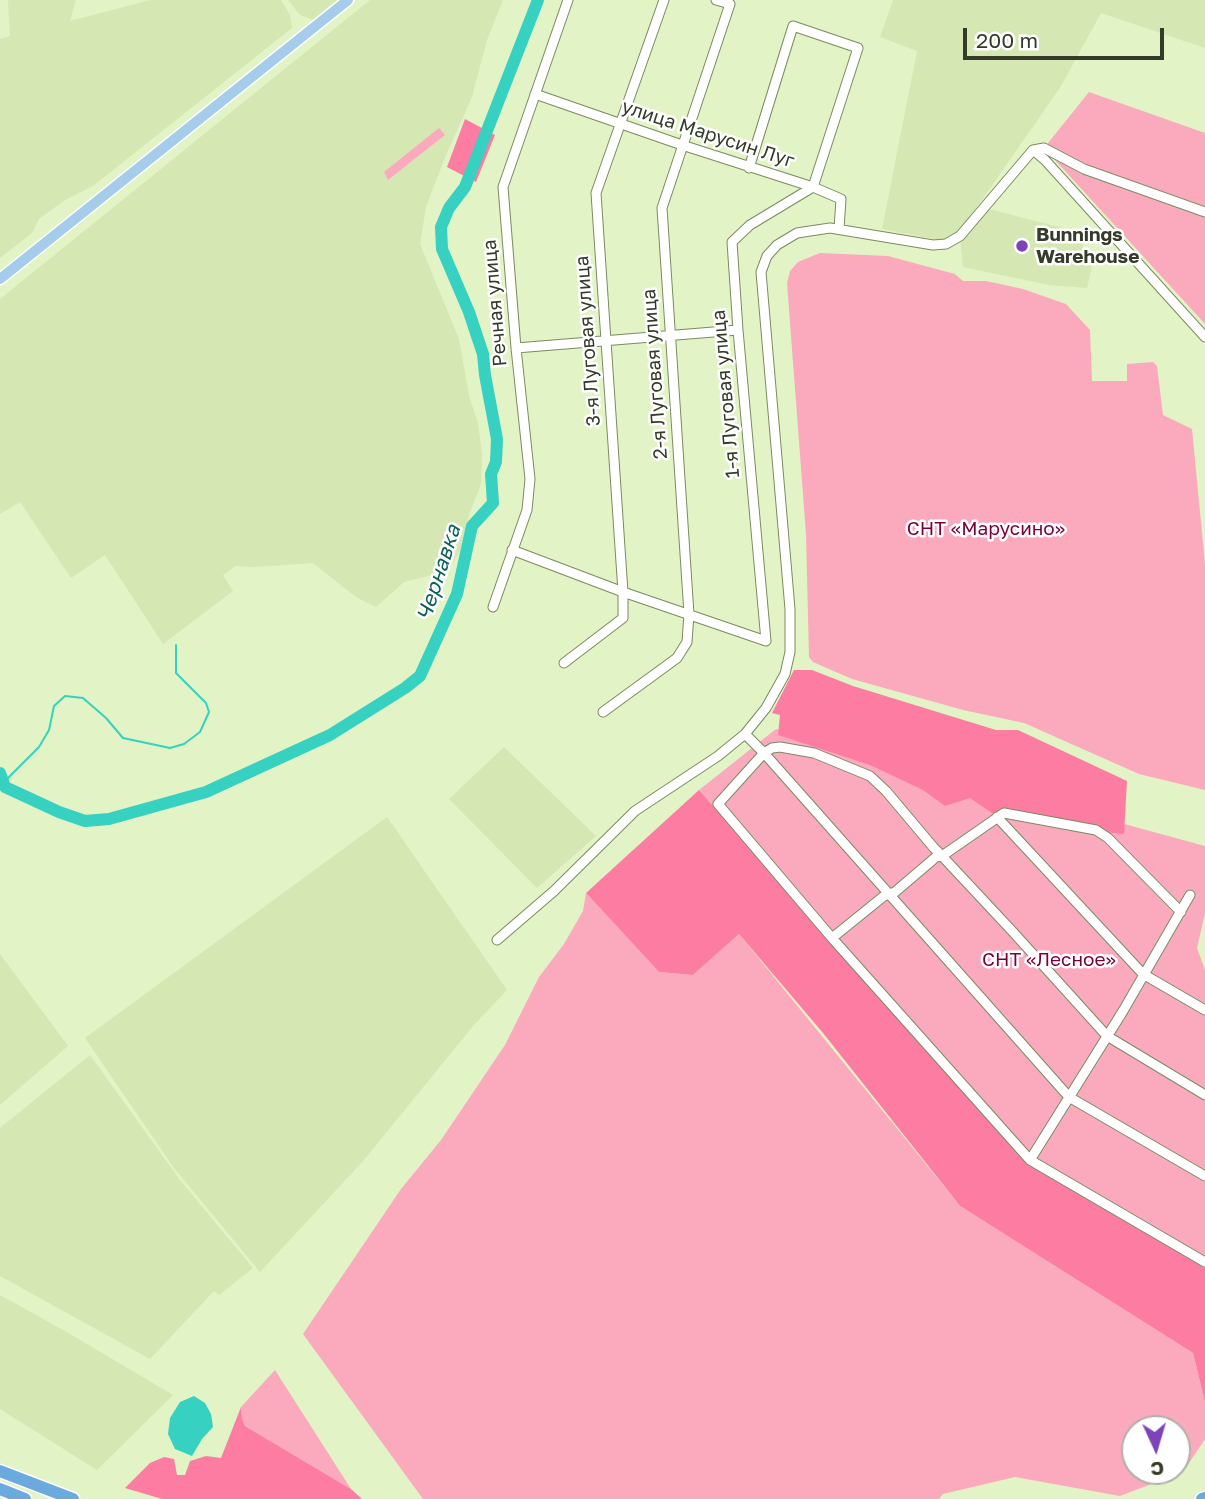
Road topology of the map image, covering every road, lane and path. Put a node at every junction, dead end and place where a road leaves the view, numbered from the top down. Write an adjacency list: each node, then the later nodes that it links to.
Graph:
1 (348, 0): 13 (main road)
2 (568, 0): 5 (street, Речная улица)
3 (664, 0): 6 (street, 3-я Луговая улица)
4 (716, 0): 7 (street, 2-я Луговая улица)
5 (535, 94): 6 (street, улица Марусин Луг); 18 (street, Речная улица)
6 (621, 124): 7 (street, улица Марусин Луг); 17 (street, 3-я Луговая улица)
7 (682, 145): 9 (street, улица Марусин Луг); 15 (street, 2-я Луговая улица)
8 (1033, 150): 11 (street); 12 (street); 16 (street)
9 (749, 168): 10 (street, улица Марусин Луг); 10 (street)
10 (813, 187): 12 (street, улица Марусин Луг); 14 (street, 1-я Луговая улица)
11 (1205, 212)
12 (839, 229): 25 (street)
13 (0, 279)
14 (738, 330): 15 (street); 22 (street, 1-я Луговая улица)
15 (670, 337): 17 (street); 22 (street, 2-я Луговая улица)
16 (1205, 337)
17 (607, 341): 18 (street); 20 (street, 3-я Луговая улица)
18 (516, 348): 19 (street, Речная улица)
19 (512, 550): 20 (street); 21 (street, Речная улица)
20 (624, 592): 22 (street); 23 (street, 3-я Луговая улица)
21 (493, 607)
22 (689, 614): 24 (street, 2-я Луговая улица)
23 (565, 663)
24 (603, 712)
25 (745, 734): 26 (street); 33 (street)
26 (764, 753): 28 (street); 29 (street); 32 (street)
27 (997, 817): 28 (street); 31 (street); 34 (street)
28 (942, 856): 29 (street); 36 (street)
29 (889, 895): 32 (street); 38 (street)
30 (1190, 895): 31 (street)
31 (1181, 912): 34 (street)
32 (832, 938): 39 (street)
33 (497, 940)
34 (1143, 974): 35 (street); 36 (street)
35 (1205, 1010)
36 (1107, 1036): 37 (street); 38 (street)
37 (1205, 1096)
38 (1069, 1097): 39 (street); 40 (street)
39 (1030, 1160): 41 (street)
40 (1205, 1176)
41 (1205, 1262)
42 (0, 1471): 45 (highway)
43 (0, 1489): 44 (highway)
44 (25, 1499)
45 (73, 1499)

